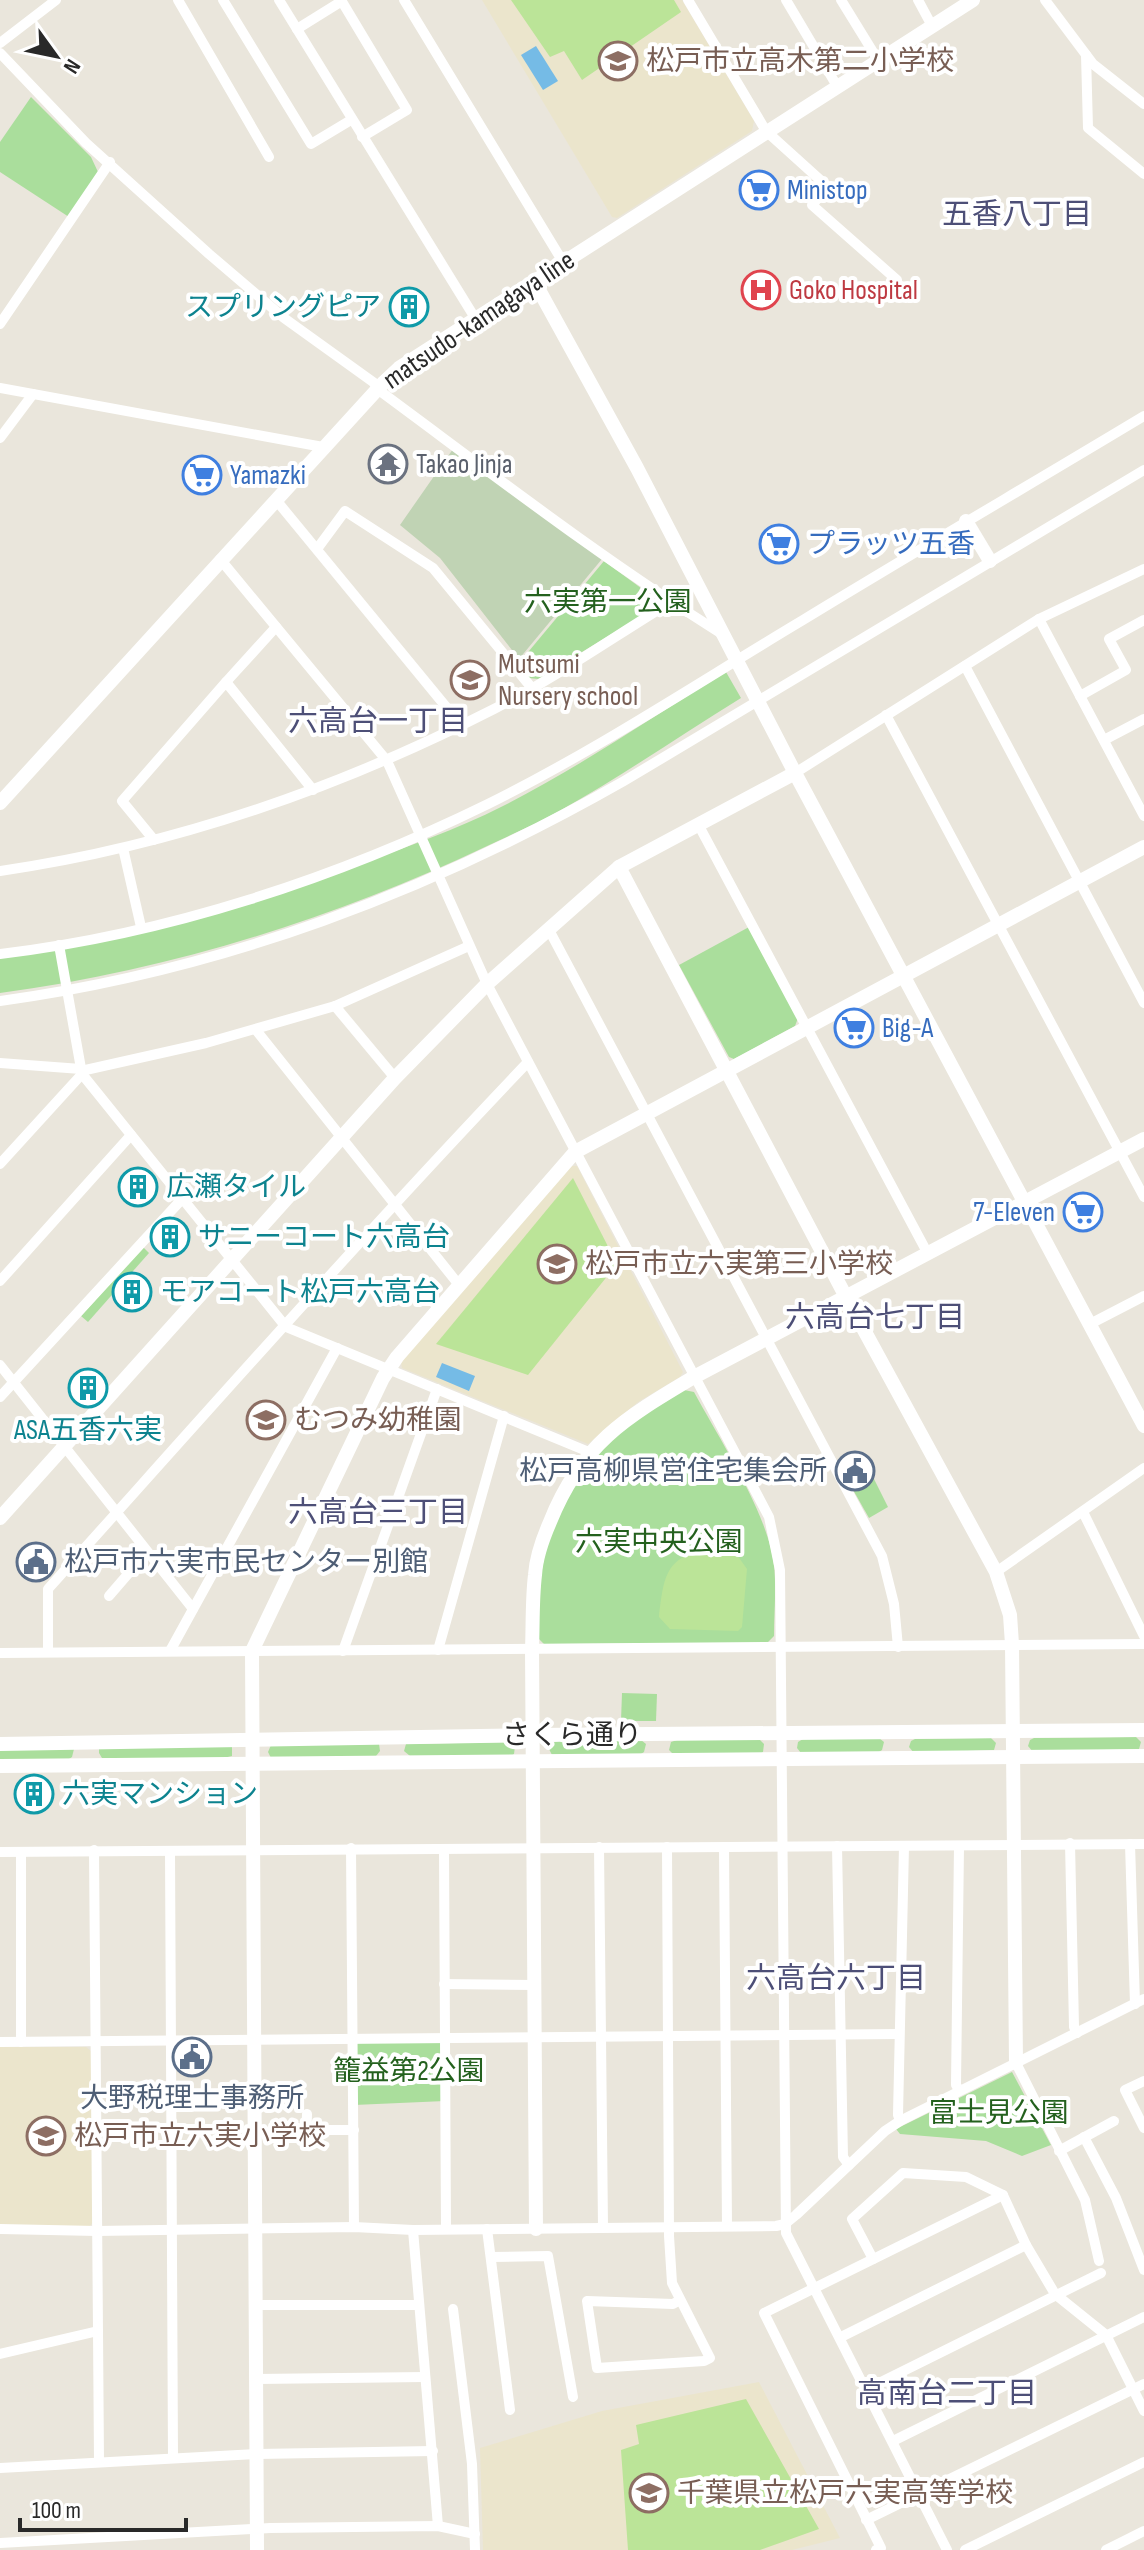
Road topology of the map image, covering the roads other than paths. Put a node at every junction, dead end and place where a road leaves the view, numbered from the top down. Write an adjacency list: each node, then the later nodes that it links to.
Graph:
1 (56, 0): 15 (street)
2 (178, 0): 24 (street)
3 (224, 0): 21 (street)
4 (279, 0): 14 (street)
5 (342, 0): 14 (street); 23 (street)
6 (404, 0): 27 (street)
7 (688, 0): 22 (street)
8 (786, 0): 19 (street)
9 (841, 0): 18 (street)
10 (918, 0): 13 (street)
11 (973, 0): 13 (street, matsudo-kamagaya line)
12 (1045, 0): 17 (street)
13 (932, 26): 18 (street, matsudo-kamagaya line)
14 (297, 29): 21 (street)
15 (0, 43)
16 (0, 53): 25 (street)
17 (1086, 55): 20 (street); 26 (street)
18 (878, 60): 19 (street, matsudo-kamagaya line)
19 (837, 86): 22 (street, matsudo-kamagaya line)
20 (1144, 104)
21 (351, 120): 23 (street)
22 (766, 131): 27 (street, matsudo-kamagaya line); 28 (street)
23 (362, 137): 30 (street)
24 (269, 157)
25 (110, 162): 31 (street); 33 (street)
26 (1144, 174)
27 (563, 262): 29 (street, matsudo-kamagaya line)
28 (897, 280)
29 (534, 281): 30 (street, matsudo-kamagaya line); 49 (street)
30 (475, 318): 33 (street, matsudo-kamagaya line)
31 (0, 324)
32 (0, 388): 34 (street)
33 (377, 388): 37 (street, matsudo-kamagaya line); 45 (street)
34 (33, 394): 36 (street); 37 (street)
35 (1144, 416): 40 (street)
36 (0, 438)
37 (323, 447): 39 (street, matsudo-kamagaya line)
38 (1144, 470): 43 (street)
39 (276, 500): 41 (street); 42 (street, matsudo-kamagaya line)
40 (966, 521): 43 (street); 50 (street)
41 (317, 549): 53 (street); 58 (street)
42 (220, 559): 48 (street); 65 (street, matsudo-kamagaya line)
43 (990, 561): 55 (street)
44 (1144, 569): 46 (street)
45 (671, 602): 49 (street); 53 (street)
46 (1039, 619): 51 (street); 54 (street)
47 (1144, 620): 54 (street)
48 (276, 627): 52 (street); 60 (street)
49 (722, 634): 50 (street)
50 (736, 660): 55 (street); 68 (street)
51 (965, 666): 56 (street); 75 (street)
52 (226, 682): 63 (street); 69 (street)
53 (531, 687): 58 (street)
54 (1080, 696): 59 (street)
55 (758, 701): 61 (street); 74 (street)
56 (886, 715): 61 (street); 76 (street)
57 (1144, 719): 59 (street)
58 (461, 725): 60 (street)
59 (1104, 740): 64 (street)
60 (387, 761): 63 (street); 68 (street)
61 (795, 773): 67 (street); 82 (street)
62 (1144, 784): 64 (street)
63 (313, 790): 69 (street)
64 (1131, 791): 66 (street)
65 (0, 803)
66 (1144, 816)
67 (698, 824): 72 (street); 88 (street)
68 (419, 835): 74 (street); 77 (street)
69 (154, 840): 71 (street)
70 (1144, 847): 75 (street)
71 (123, 848): 73 (street); 77 (street)
72 (619, 867): 78 (street); 92 (street)
73 (0, 871)
74 (438, 877): 80 (street); 84 (street)
75 (1080, 882): 76 (street); 86 (street)
76 (999, 925): 82 (street); 99 (street)
77 (141, 927): 79 (street)
78 (548, 928): 83 (street); 95 (street)
79 (59, 945): 81 (street); 84 (street)
80 (469, 946): 83 (street); 87 (street)
81 (0, 954)
82 (904, 975): 88 (street); 104 (street)
83 (487, 984): 90 (street); 94 (street)
84 (67, 990): 85 (street); 93 (street)
85 (0, 1001)
86 (1144, 1003)
87 (335, 1006): 89 (street); 94 (street)
88 (807, 1027): 92 (street); 106 (street)
89 (256, 1030): 93 (street); 97 (street)
90 (528, 1062): 100 (street); 105 (street)
91 (0, 1063): 93 (street)
92 (728, 1069): 95 (street); 111 (street)
93 (81, 1071): 96 (street); 101 (street)
94 (395, 1078): 97 (street)
95 (647, 1112): 100 (street); 114 (street)
96 (131, 1135): 103 (street); 108 (street)
97 (340, 1138): 105 (street); 107 (street)
98 (1144, 1139): 99 (street)
99 (1120, 1151): 102 (street); 104 (street)
100 (575, 1152): 109 (street); 118 (street)
101 (0, 1164)
102 (1144, 1197)
103 (182, 1199): 107 (street); 119 (street)
104 (1024, 1202): 106 (street); 112 (street)
105 (393, 1203): 109 (street); 113 (street)
106 (928, 1254): 111 (street)
107 (231, 1261): 113 (street); 124 (street)
108 (0, 1281)
109 (459, 1285): 117 (street)
110 (1144, 1296): 112 (street)
111 (846, 1297): 114 (street); 131 (street)
112 (1090, 1324): 123 (street)
113 (286, 1327): 115 (street); 127 (street)
114 (767, 1339): 118 (street); 138 (street)
115 (337, 1348): 117 (street); 133 (street)
116 (0, 1365): 119 (street)
117 (389, 1370): 120 (street); 142 (street)
118 (694, 1377): 125 (street); 137 (street)
119 (14, 1382): 121 (street); 124 (street)
120 (437, 1389): 122 (street); 143 (street)
121 (0, 1397)
122 (504, 1416): 125 (street); 140 (street)
123 (1144, 1426)
124 (64, 1446): 127 (street); 129 (street)
125 (589, 1452): 139 (street)
126 (1144, 1468): 128 (street)
127 (116, 1512): 130 (street); 144 (street)
128 (1083, 1512): 131 (street); 134 (street)
129 (0, 1518)
130 (147, 1552): 132 (street); 133 (street)
131 (996, 1572): 135 (street)
132 (109, 1596)
133 (193, 1609): 141 (street)
134 (1144, 1636)
135 (1012, 1644): 136 (street); 138 (street); 147 (street)
136 (1144, 1644)
137 (781, 1647): 138 (street); 139 (street); 148 (street)
138 (898, 1647)
139 (532, 1649): 140 (street); 149 (street)
140 (438, 1650): 143 (street)
141 (170, 1651): 142 (street); 144 (street)
142 (252, 1651): 143 (street); 150 (street)
143 (343, 1651)
144 (48, 1652): 145 (street)
145 (0, 1653)
146 (1144, 1730): 147 (street, さくら通り)
147 (1013, 1732): 148 (street, さくら通り); 153 (street)
148 (780, 1734): 149 (street, さくら通り); 155 (street)
149 (534, 1735): 150 (street, さくら通り); 154 (street)
150 (251, 1740): 151 (street, さくら通り); 156 (street)
151 (0, 1744)
152 (1144, 1756): 153 (street, さくら通り)
153 (1013, 1757): 155 (street, さくら通り); 161 (street)
154 (533, 1761): 155 (street, さくら通り); 156 (street, さくら通り); 165 (street)
155 (780, 1761): 168 (street)
156 (252, 1764): 157 (street, さくら通り); 173 (street)
157 (0, 1766)
158 (1070, 1843): 159 (street); 161 (street); 180 (street)
159 (1130, 1844): 160 (street); 179 (street)
160 (1144, 1844)
161 (1014, 1845): 164 (street); 195 (street)
162 (837, 1846): 163 (street); 168 (street); 182 (street)
163 (904, 1846): 164 (street); 181 (street)
164 (959, 1846): 197 (street)
165 (534, 1847): 166 (street); 171 (street); 178 (street)
166 (599, 1847): 167 (street); 185 (street)
167 (667, 1847): 170 (street); 186 (street)
168 (782, 1847): 170 (street); 184 (street)
169 (351, 1848): 171 (street); 173 (street); 188 (street)
170 (724, 1848): 183 (street)
171 (444, 1849): 177 (street)
172 (94, 1850): 174 (street); 176 (street); 194 (street)
173 (252, 1850): 174 (street); 190 (street)
174 (170, 1851): 191 (street)
175 (0, 1852): 176 (street)
176 (21, 1852): 193 (street)
177 (444, 1984): 178 (street); 189 (street)
178 (536, 1985): 187 (street)
179 (1139, 2001): 180 (street)
180 (1077, 2033): 195 (street)
181 (898, 2034): 182 (street); 201 (street)
182 (841, 2035): 184 (street); 209 (street)
183 (725, 2036): 184 (street); 186 (street); 212 (street)
184 (783, 2036): 211 (street)
185 (602, 2037): 186 (street); 187 (street); 214 (street)
186 (668, 2037): 215 (street)
187 (536, 2038): 189 (street); 219 (street)
188 (353, 2039): 189 (street); 190 (street); 205 (street)
189 (445, 2039): 217 (street)
190 (254, 2040): 191 (street); 198 (street)
191 (172, 2041): 194 (street); 199 (street)
192 (0, 2042): 193 (street)
193 (21, 2042): 194 (street)
194 (97, 2042): 223 (street)
195 (1016, 2063): 197 (street); 208 (street)
196 (1144, 2081): 203 (street)
197 (959, 2090): 201 (street)
198 (254, 2100): 199 (street); 221 (street)
199 (172, 2103): 220 (street)
200 (307, 2114): 204 (street)
201 (900, 2121): 209 (street)
202 (1114, 2121): 206 (street)
203 (1144, 2128)
204 (307, 2130): 205 (street); 207 (street)
205 (354, 2130): 213 (street)
206 (1084, 2137): 208 (street); 227 (street)
207 (306, 2145)
208 (1059, 2151): 229 (street)
209 (849, 2165): 211 (street)
210 (1003, 2195): 224 (street); 226 (street); 226 (street)
211 (785, 2224): 212 (street); 228 (street)
212 (727, 2226): 215 (street)
213 (354, 2227): 221 (street); 222 (street)
214 (603, 2227): 215 (street); 219 (street)
215 (669, 2228): 230 (street)
216 (0, 2229): 223 (street)
217 (446, 2229): 218 (street); 222 (street)
218 (487, 2229): 219 (street); 225 (street)
219 (536, 2229)
220 (172, 2230): 221 (street); 223 (street); 249 (street)
221 (255, 2230): 231 (street)
222 (413, 2230): 232 (street)
223 (97, 2231): 235 (street)
224 (1026, 2245): 229 (street); 237 (street)
225 (491, 2257): 243 (street); 244 (street)
226 (873, 2259): 228 (street)
227 (1144, 2270)
228 (814, 2289): 237 (street); 254 (street)
229 (1055, 2294): 236 (street); 242 (street)
230 (680, 2300): 230 (street)
231 (255, 2305): 232 (street); 240 (street)
232 (419, 2305): 239 (street)
233 (453, 2309): 258 (street)
234 (1144, 2317): 236 (street)
235 (98, 2331): 238 (street); 250 (street)
236 (1106, 2335): 241 (street); 246 (street)
237 (841, 2337): 242 (street)
238 (0, 2354)
239 (425, 2377): 240 (street); 247 (street)
240 (256, 2379): 248 (street)
241 (1139, 2386): 245 (street); 253 (street)
242 (867, 2389): 246 (street)
243 (573, 2397)
244 (510, 2410)
245 (1144, 2411)
246 (893, 2441): 253 (street)
247 (433, 2451): 248 (street); 255 (street)
248 (257, 2454): 249 (street); 256 (street)
249 (173, 2458): 250 (street)
250 (99, 2462): 252 (street)
251 (1144, 2462): 264 (street)
252 (0, 2468)
253 (920, 2494): 254 (street); 263 (street)
254 (866, 2520): 262 (street)
255 (438, 2526): 256 (street); 258 (street)
256 (256, 2529): 259 (street); 260 (street)
257 (1144, 2531): 265 (street)
258 (475, 2534): 261 (street)
259 (0, 2543)
260 (257, 2550)
261 (475, 2550)
262 (876, 2550)
263 (947, 2550)
264 (965, 2550)
265 (1106, 2550)

